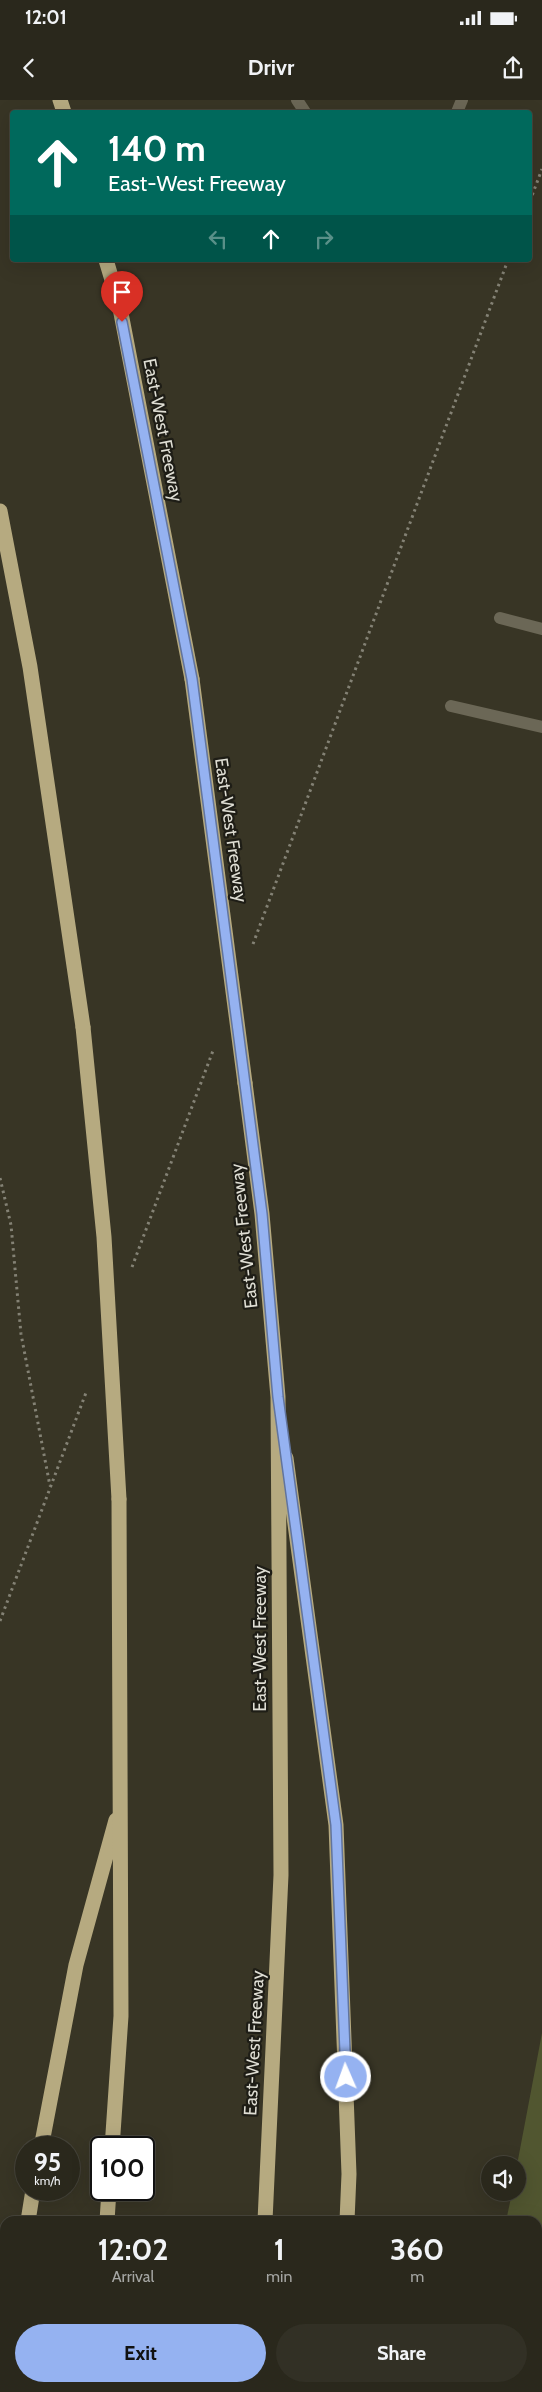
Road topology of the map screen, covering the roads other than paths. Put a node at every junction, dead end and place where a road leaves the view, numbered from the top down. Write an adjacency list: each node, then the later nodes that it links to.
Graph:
1 (107, 262): 7 (highway, East-West Freeway, bridge)
2 (0, 511): 8 (highway, bridge)
3 (500, 618): 4 (lane)
4 (542, 628)
5 (451, 706): 6 (lane)
6 (542, 727)
7 (278, 1397): 15 (highway, East-West Freeway); 16 (highway)
8 (121, 1802): 9 (highway); 10 (highway)
9 (43, 2136)
10 (113, 2136)
11 (31, 2201): 13 (highway)
12 (108, 2201): 14 (highway)
13 (29, 2216)
14 (107, 2216)
15 (265, 2216)
16 (347, 2216)

